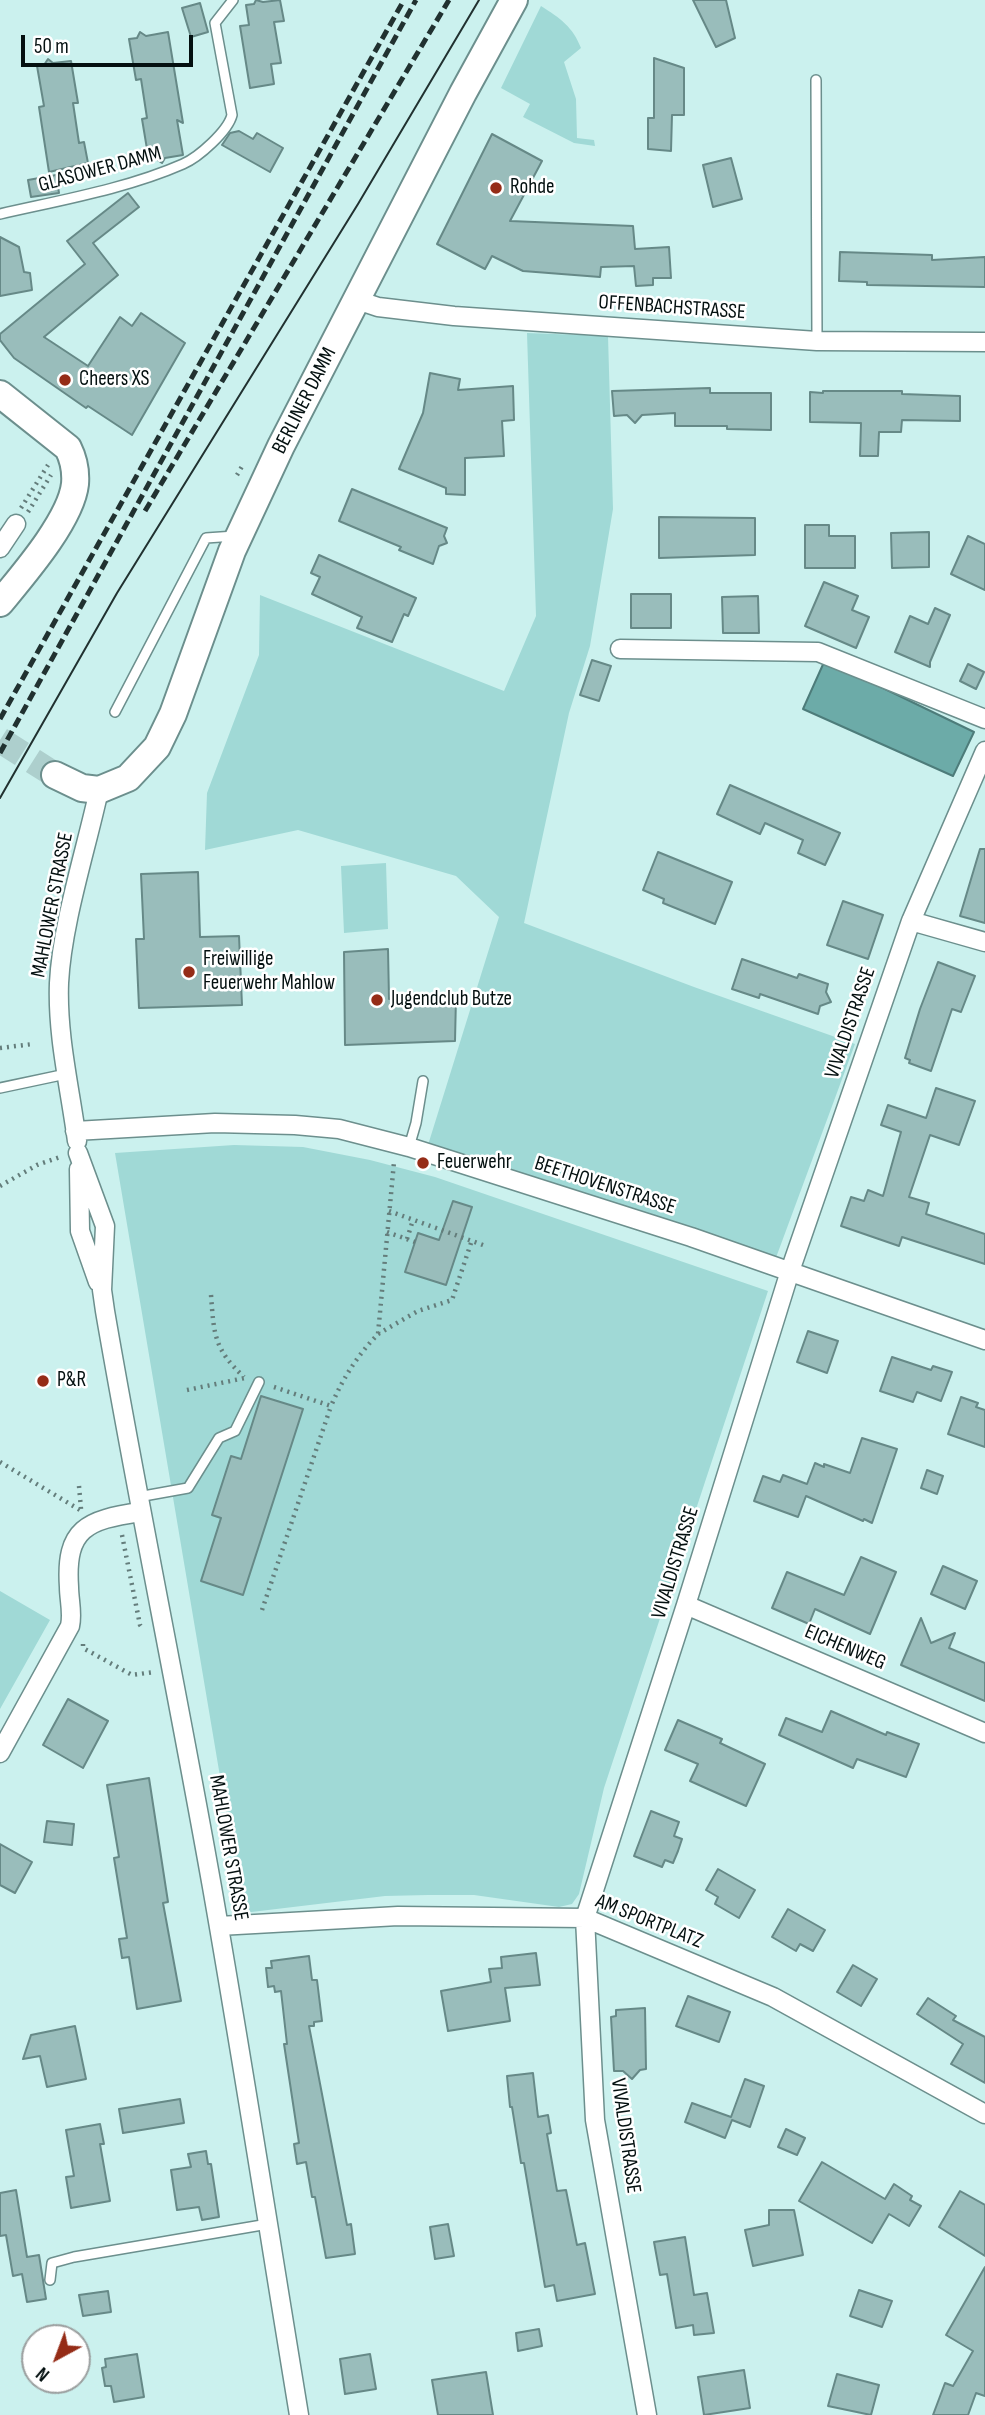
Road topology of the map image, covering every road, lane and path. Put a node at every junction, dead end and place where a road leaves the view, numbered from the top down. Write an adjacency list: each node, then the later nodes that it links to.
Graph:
1 (233, 0): 4 (lane, GLASOWER DAMM)
2 (514, 0): 5 (main road, BERLINER DAMM)
3 (816, 80): 6 (lane)
4 (0, 214)
5 (357, 300): 6 (street, OFFENBACHSTRASSE); 12 (main road, BERLINER DAMM)
6 (817, 341): 7 (street, OFFENBACHSTRASSE)
7 (985, 342)
8 (0, 394): 14 (main road)
9 (55, 461): 11 (path)
10 (55, 468): 11 (path)
11 (16, 524): 13 (street)
12 (240, 536): 16 (lane); 20 (main road, BERLINER DAMM)
13 (0, 548)
14 (0, 603)
15 (620, 649): 17 (street)
16 (115, 712)
17 (985, 719)
18 (985, 751): 21 (street, VIVALDISTRASSE)
19 (55, 775): 20 (main road)
20 (99, 790): 25 (street, MAHLOWER STRASSE)
21 (911, 921): 22 (street); 39 (street, VIVALDISTRASSE)
22 (985, 942)
23 (33, 1044): 24 (path)
24 (0, 1048)
25 (66, 1074): 27 (lane); 28 (street, MAHLOWER STRASSE)
26 (423, 1081): 29 (lane)
27 (0, 1088)
28 (75, 1131): 29 (street, BEETHOVENSTRASSE); 30 (street, MAHLOWER STRASSE)
29 (403, 1145): 32 (path); 39 (street, BEETHOVENSTRASSE)
30 (78, 1153): 31 (path); 40 (street, MAHLOWER STRASSE); 40 (street, MAHLOWER STRASSE)
31 (0, 1186)
32 (389, 1212): 33 (path); 34 (path)
33 (413, 1220): 35 (path); 36 (path)
34 (387, 1232): 35 (path); 42 (path)
35 (407, 1239): 37 (path)
36 (472, 1240): 38 (path); 42 (path)
37 (415, 1242)
38 (483, 1245)
39 (790, 1271): 43 (street, BEETHOVENSTRASSE); 53 (street, VIVALDISTRASSE)
40 (102, 1290): 51 (street, MAHLOWER STRASSE)
41 (211, 1295): 44 (path)
42 (378, 1334): 47 (path)
43 (985, 1340)
44 (245, 1378): 45 (path); 46 (path)
45 (259, 1382): 47 (path); 51 (lane)
46 (187, 1390)
47 (331, 1406): 54 (path)
48 (0, 1456): 49 (path)
49 (0, 1463): 52 (path)
50 (79, 1486): 52 (path)
51 (139, 1505): 52 (street); 60 (street, MAHLOWER STRASSE)
52 (88, 1516): 58 (street)
53 (686, 1605): 57 (street, EICHENWEG); 59 (street, VIVALDISTRASSE)
54 (262, 1610)
55 (84, 1637): 56 (path)
56 (157, 1672)
57 (985, 1734)
58 (0, 1753)
59 (585, 1918): 60 (street, AM SPORTPLATZ); 61 (street, AM SPORTPLATZ); 65 (street, VIVALDISTRASSE)
60 (219, 1926): 62 (street, MAHLOWER STRASSE)
61 (985, 2114)
62 (268, 2224): 63 (lane); 64 (street, MAHLOWER STRASSE)
63 (50, 2280)
64 (299, 2415)
65 (647, 2415)

